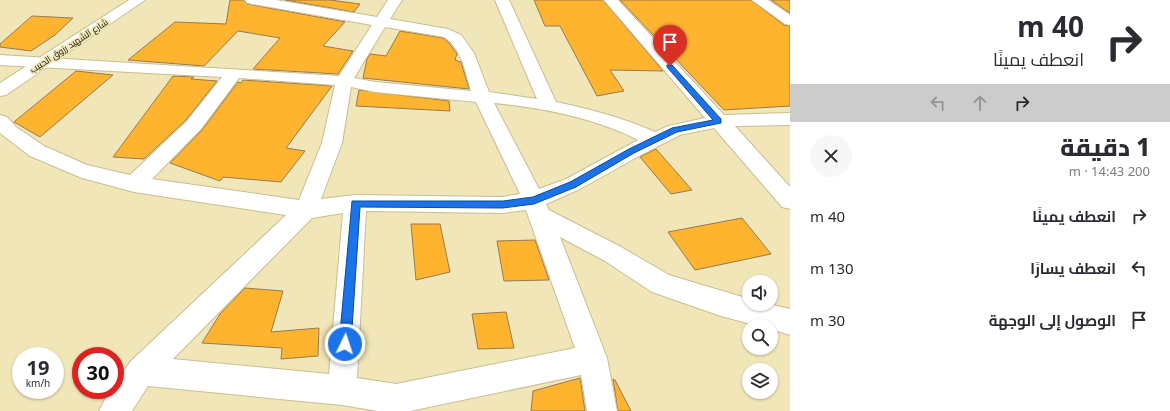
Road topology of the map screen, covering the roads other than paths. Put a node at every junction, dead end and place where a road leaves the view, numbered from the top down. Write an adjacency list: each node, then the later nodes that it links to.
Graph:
1 (138, 0): 10 (street, شارع الشهيد رزوق الحبيب)
2 (252, 0): 7 (street)
3 (395, 0): 7 (street)
4 (502, 0): 15 (street)
5 (611, 0): 18 (street)
6 (759, 0): 8 (street)
7 (381, 21): 12 (street); 14 (street)
8 (790, 21)
9 (0, 60): 10 (street)
10 (44, 62): 11 (street); 13 (street, شارع الشهيد رزوق الحبيب)
11 (234, 72): 12 (street); 20 (street)
12 (344, 81): 14 (street); 24 (street)
13 (0, 91)
14 (482, 97): 15 (street); 23 (street)
15 (549, 106): 19 (street)
16 (790, 119): 18 (street)
17 (0, 121): 20 (street)
18 (718, 121): 19 (street); 21 (street)
19 (655, 140): 23 (street)
20 (134, 184): 24 (street)
21 (790, 201)
22 (355, 203): 23 (street); 24 (street); 28 (street)
23 (537, 208): 25 (street); 26 (street)
24 (306, 210): 27 (street)
25 (790, 322)
26 (593, 358): 29 (street); 31 (street)
27 (141, 371): 28 (street); 30 (street)
28 (342, 390): 29 (street)
29 (395, 405)
30 (114, 411)
31 (602, 411)

